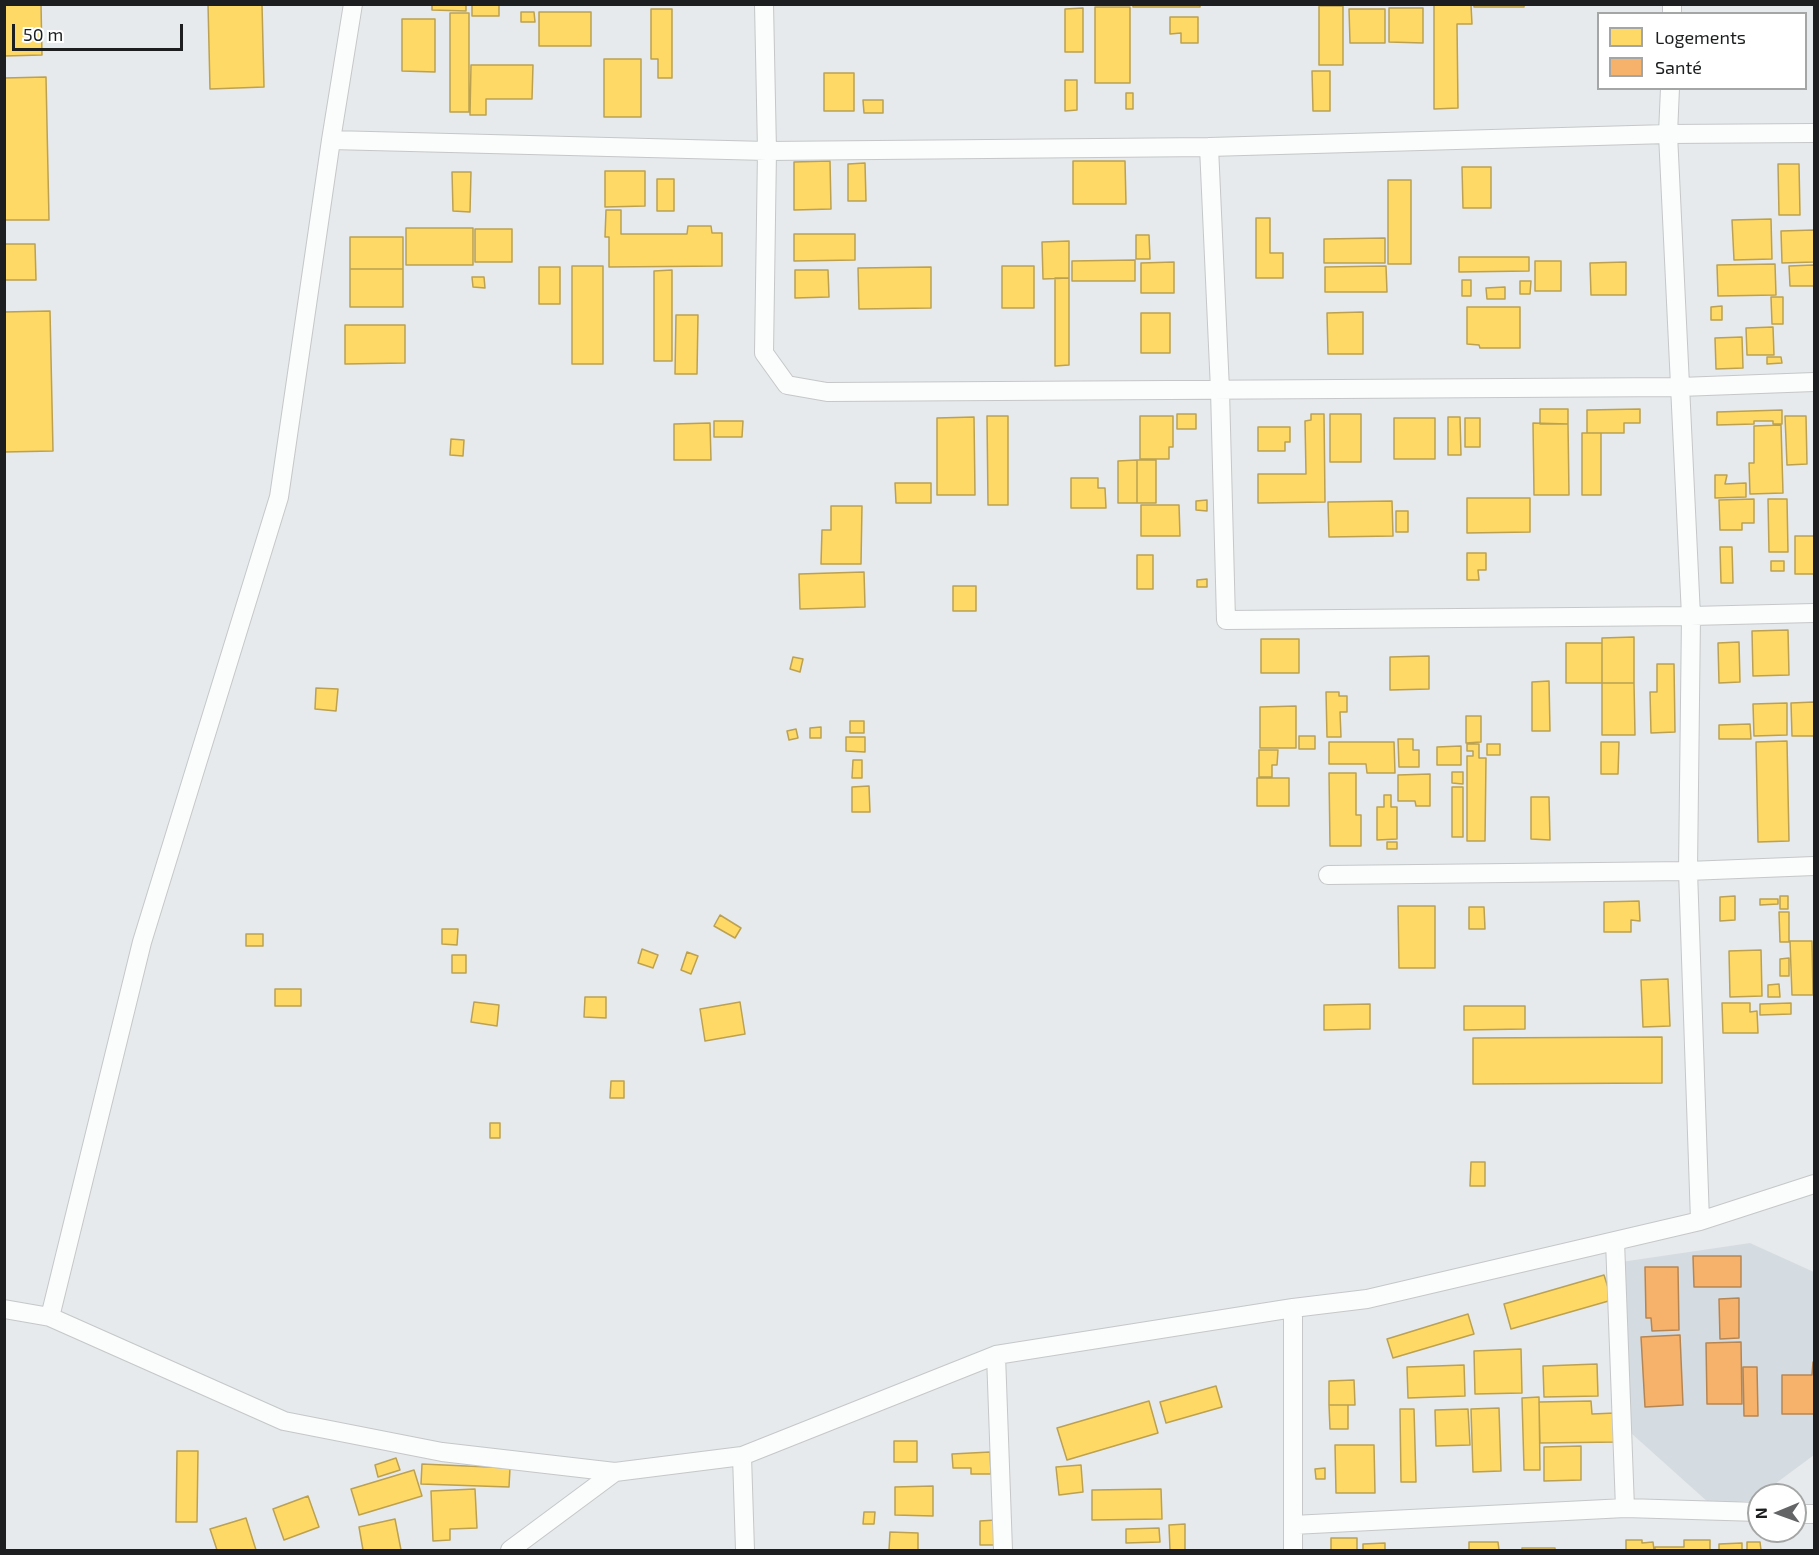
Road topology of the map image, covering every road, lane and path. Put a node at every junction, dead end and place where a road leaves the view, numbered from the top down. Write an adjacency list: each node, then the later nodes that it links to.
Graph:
1 (353, 4): 6 (street)
2 (764, 4): 8 (street)
3 (1670, 90): 5 (street)
4 (1815, 133): 5 (street)
5 (1668, 134): 7 (street); 10 (street)
6 (331, 140): 8 (street); 22 (street)
7 (1209, 147): 8 (street); 11 (street)
8 (767, 151): 11 (street)
9 (1815, 382): 10 (street)
10 (1680, 387): 11 (street); 13 (street)
11 (1220, 390): 13 (street)
12 (1815, 613): 13 (street)
13 (1691, 616): 15 (street)
14 (1815, 866): 15 (street)
15 (1688, 871): 16 (street); 18 (street)
16 (1328, 875)
17 (1815, 1184): 18 (street)
18 (1700, 1221): 19 (street)
19 (1615, 1240): 20 (street); 26 (street)
20 (1293, 1308): 23 (street); 28 (street)
21 (4, 1309): 22 (street)
22 (50, 1317): 25 (street)
23 (996, 1355): 24 (street); 31 (street)
24 (742, 1456): 25 (street); 30 (street)
25 (615, 1472): 29 (street)
26 (1625, 1508): 27 (street); 28 (street)
27 (1747, 1512)
28 (1293, 1525): 32 (street)
29 (510, 1551)
30 (745, 1551)
31 (1003, 1551)
32 (1293, 1551)

